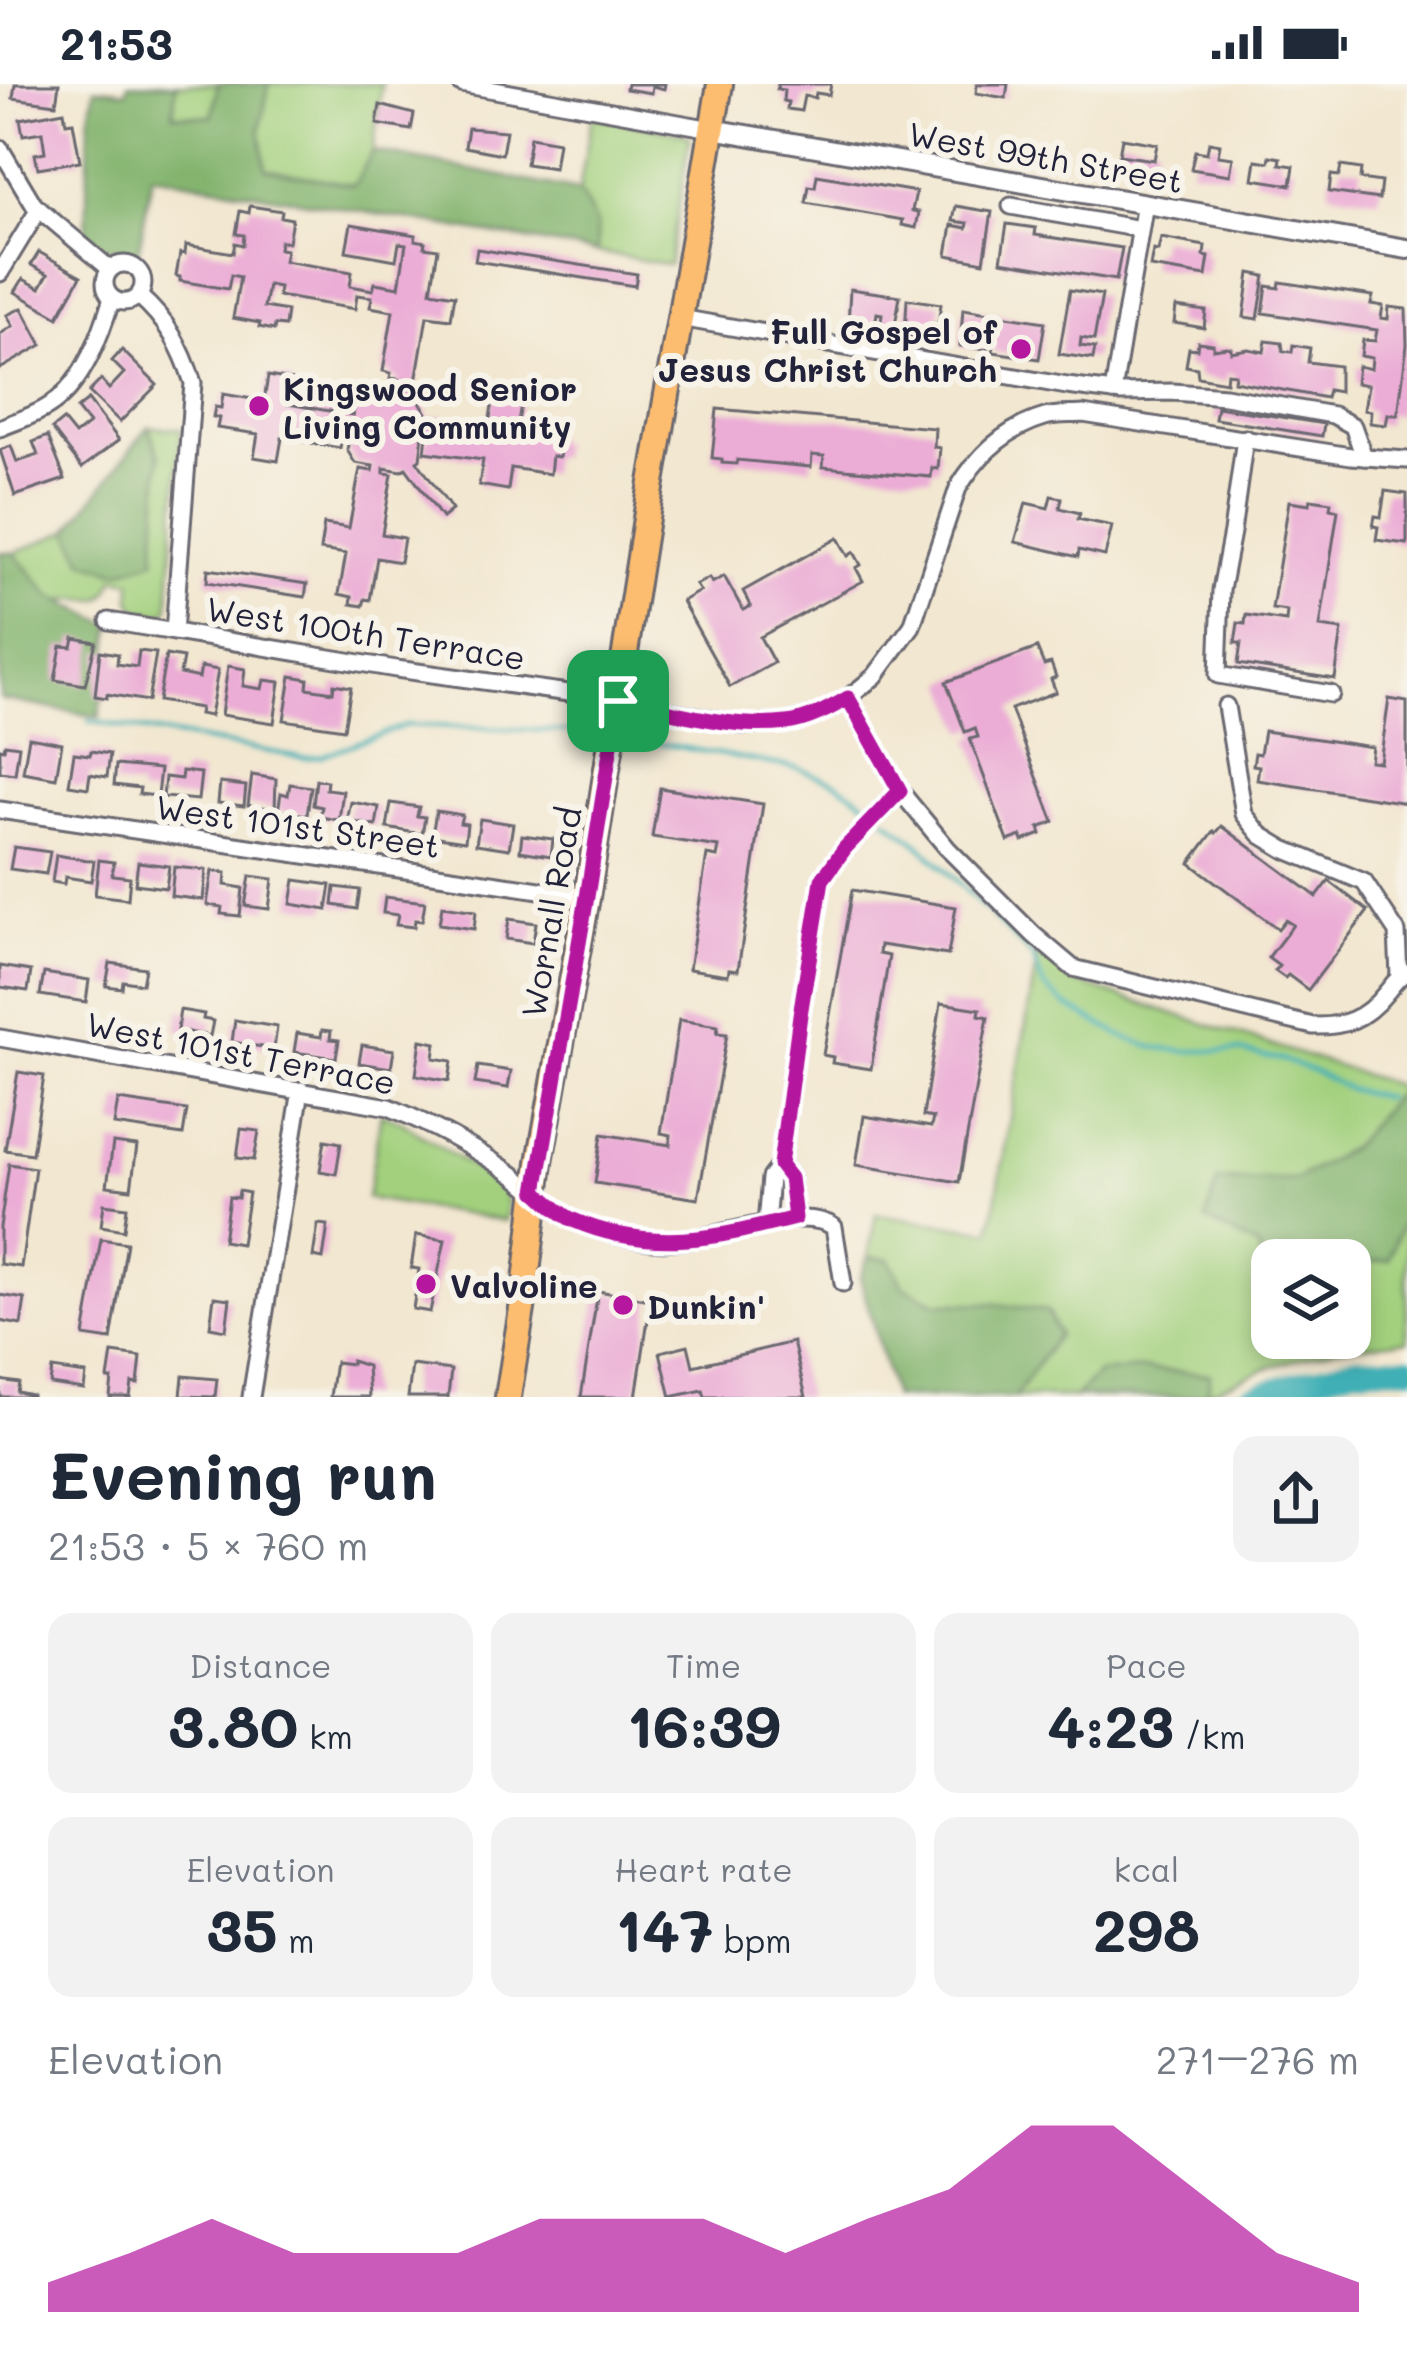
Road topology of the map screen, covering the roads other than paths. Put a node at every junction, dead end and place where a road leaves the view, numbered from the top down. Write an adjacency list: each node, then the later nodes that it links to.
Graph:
1 (461, 84): 3 (street, West 99th Street)
2 (720, 84): 3 (main road, Wornall Road)
3 (712, 129): 5 (street, West 99th Street); 14 (main road, Wornall Road)
4 (0, 148): 7 (street)
5 (1144, 203): 8 (street); 9 (street, West 99th Street)
6 (1011, 206): 8 (street)
7 (39, 209): 10 (street); 11 (street)
8 (1140, 229): 15 (street)
9 (1407, 249)
10 (110, 269): 12 (street); 13 (street)
11 (0, 273)
12 (139, 296): 13 (street); 21 (street)
13 (112, 298): 16 (street)
14 (680, 318): 15 (street); 24 (main road, Wornall Road)
15 (1113, 392): 18 (street)
16 (0, 428)
17 (1245, 438): 18 (street); 22 (street); 23 (street)
18 (1364, 457): 19 (street)
19 (1407, 460)
20 (109, 621): 21 (street, West 100th Terrace)
21 (174, 632): 24 (street, West 100th Terrace)
22 (1330, 694)
23 (848, 698): 24 (street, West 100th Terrace); 26 (street)
24 (618, 701): 28 (main road, Wornall Road)
25 (1226, 706): 29 (street)
26 (900, 791): 29 (street); 32 (street)
27 (0, 810): 28 (street, West 101st Street)
28 (587, 897): 33 (main road, Wornall Road)
29 (1403, 974)
30 (0, 1038): 31 (street, West 101st Terrace)
31 (301, 1090): 33 (street, West 101st Terrace); 37 (street)
32 (780, 1165): 34 (street); 35 (street)
33 (536, 1191): 35 (street, West 101st Terrace); 38 (main road, Wornall Road)
34 (795, 1218): 35 (street, West 101st Terrace); 36 (street)
35 (766, 1225)
36 (842, 1283)
37 (251, 1397)
38 (508, 1397)

